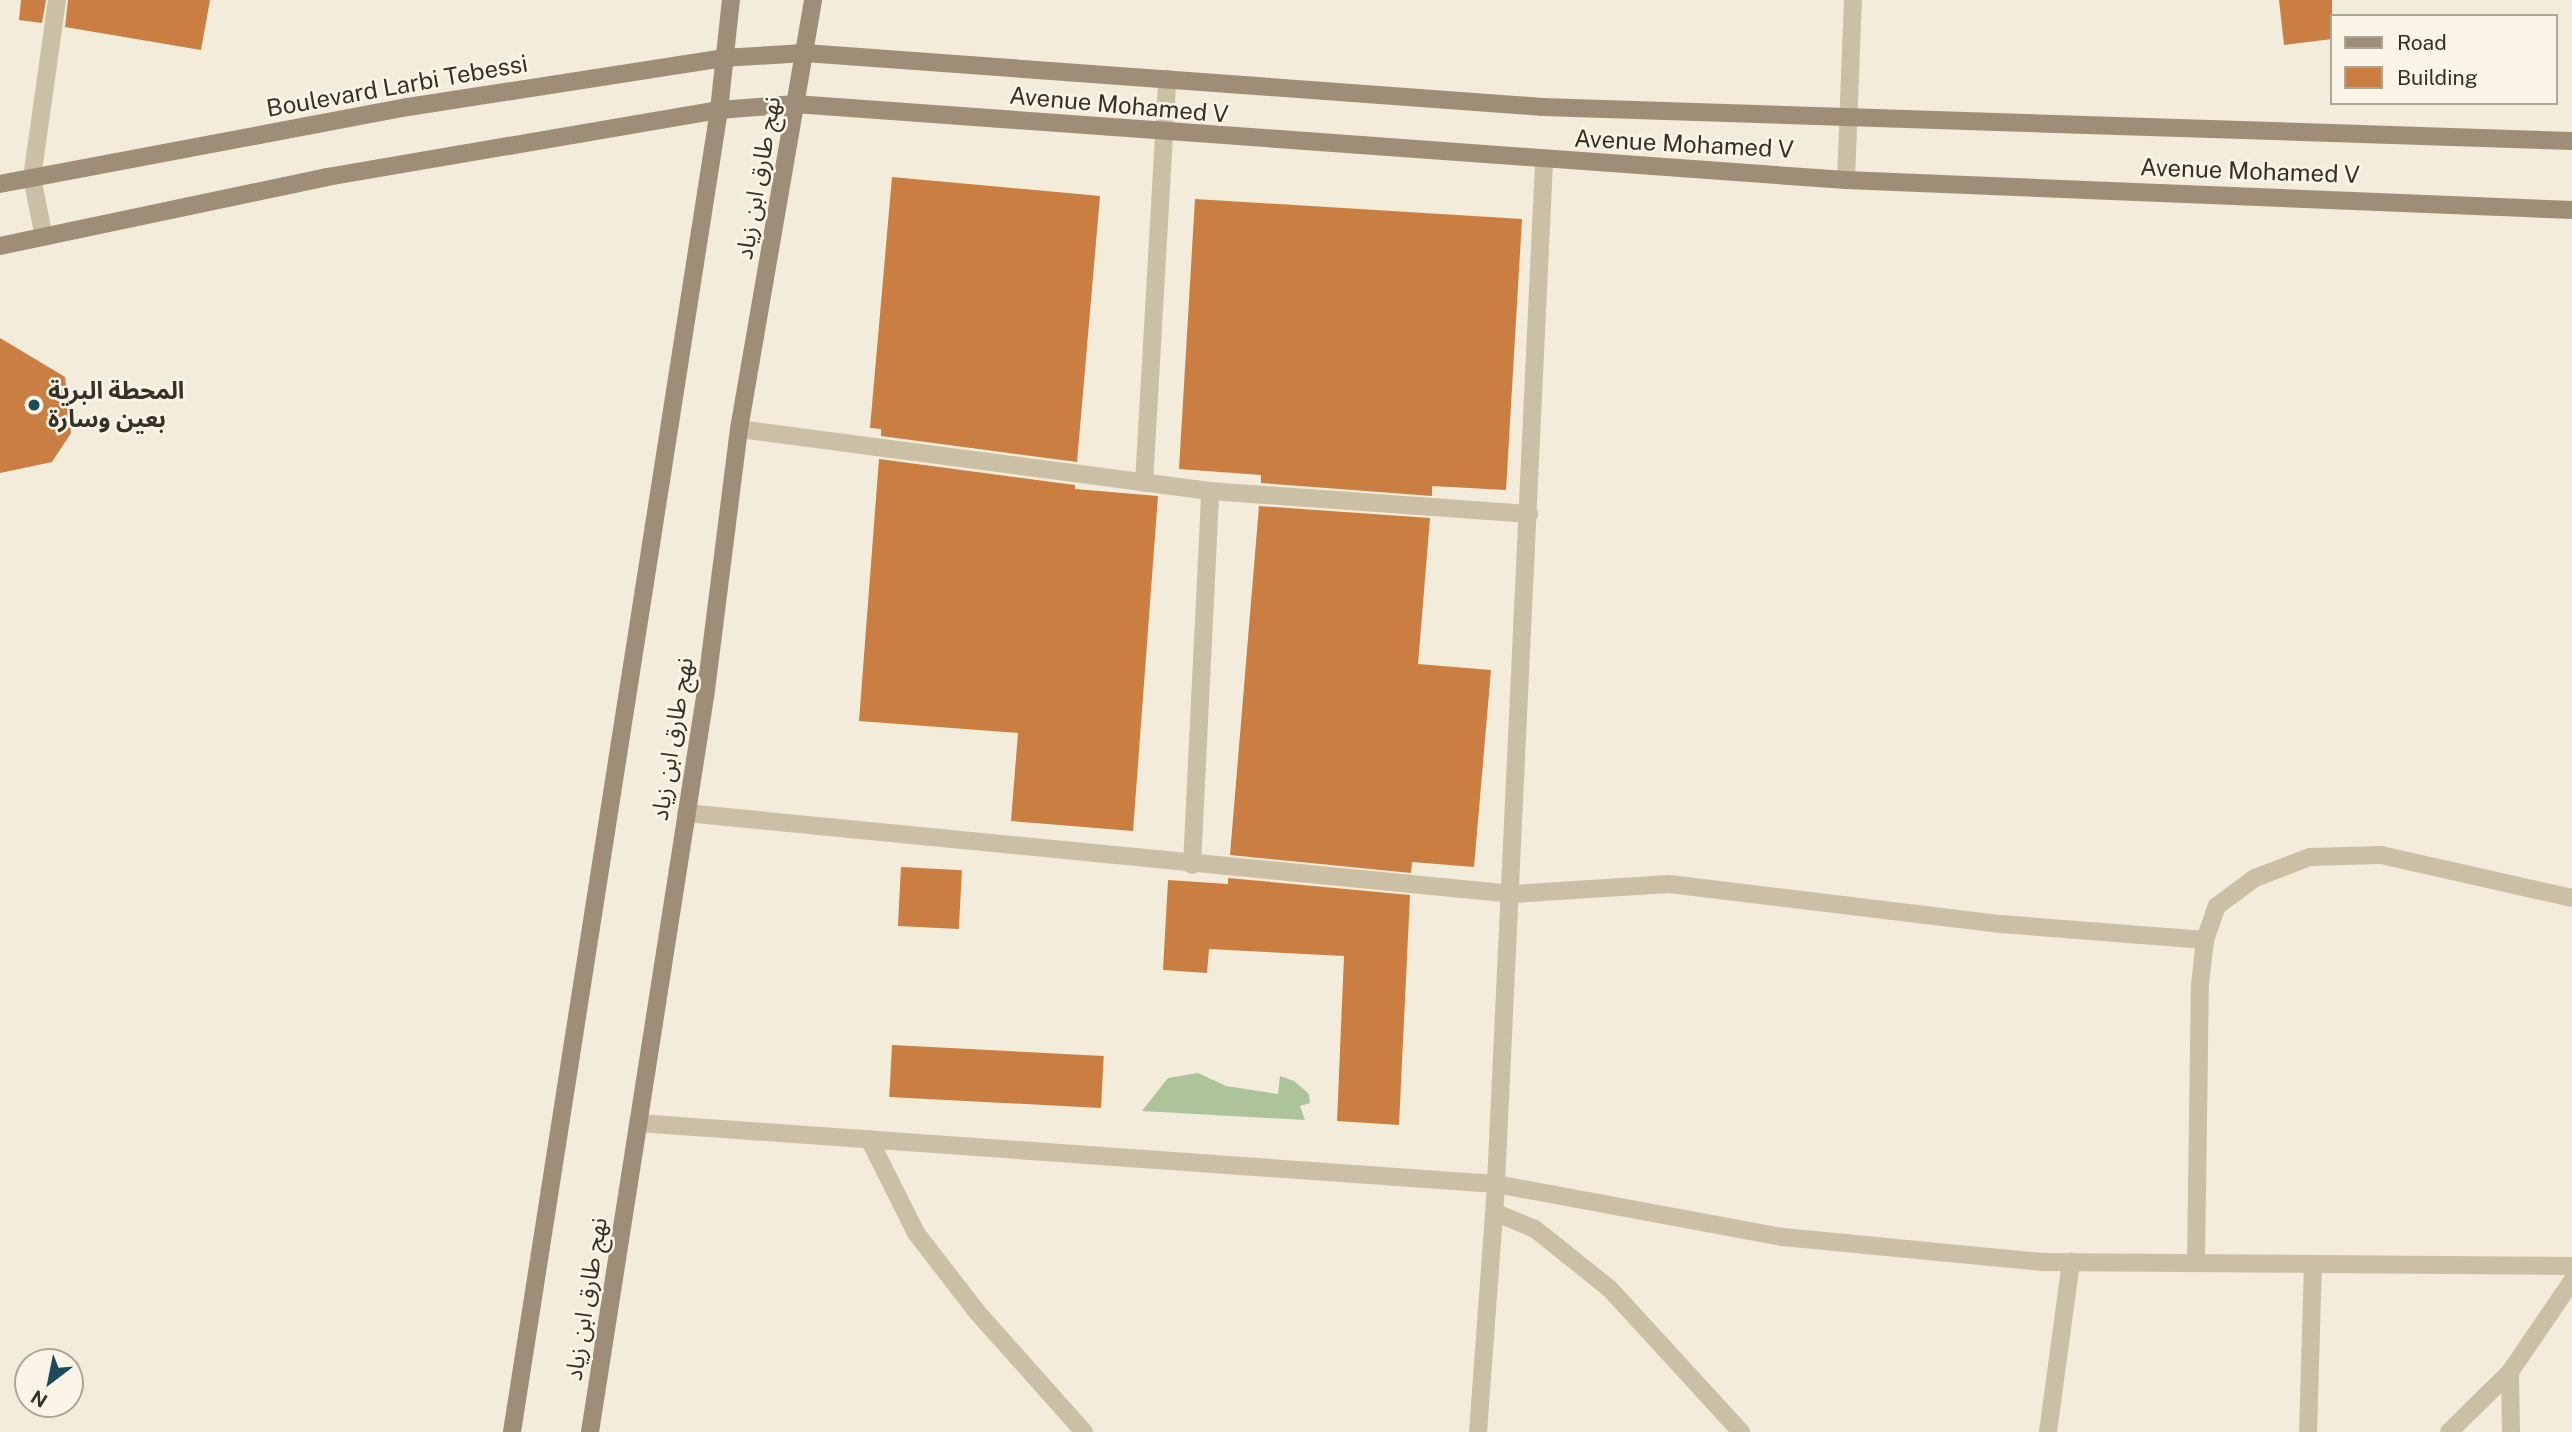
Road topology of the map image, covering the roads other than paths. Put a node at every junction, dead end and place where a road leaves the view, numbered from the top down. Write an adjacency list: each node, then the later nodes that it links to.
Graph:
1 (57, 0): 14 (street)
2 (731, 0): 6 (street, نهج طارق ابن زياد)
3 (813, 0): 5 (street, نهج طارق ابن زياد)
4 (1853, 0): 10 (street)
5 (805, 53): 6 (street, Boulevard Larbi Tebessi); 7 (street, Avenue Mohamed V); 8 (street, نهج طارق ابن زياد)
6 (723, 58): 9 (street, نهج طارق ابن زياد); 14 (street, Boulevard Larbi Tebessi)
7 (1167, 79): 10 (street, Avenue Mohamed V); 11 (street)
8 (795, 104): 9 (street); 11 (street, Avenue Mohamed V); 20 (street, نهج طارق ابن زياد)
9 (719, 110): 18 (street); 39 (street, نهج طارق ابن زياد)
10 (1848, 122): 12 (street, Avenue Mohamed V); 15 (street)
11 (1164, 132): 13 (street, Avenue Mohamed V); 21 (street)
12 (2572, 141)
13 (1544, 161): 15 (street, Avenue Mohamed V); 23 (street)
14 (32, 178): 16 (street, Boulevard Larbi Tebessi); 18 (street)
15 (1846, 180): 17 (street, Avenue Mohamed V)
16 (0, 184)
17 (2572, 210)
18 (44, 237): 19 (street)
19 (0, 246)
20 (739, 429): 21 (street); 24 (street, نهج طارق ابن زياد)
21 (1144, 483): 22 (street)
22 (1210, 491): 23 (street); 25 (street)
23 (1529, 514): 26 (street)
24 (686, 813): 25 (street); 29 (street, نهج طارق ابن زياد)
25 (1192, 865): 26 (street)
26 (1513, 894): 28 (street); 31 (street)
27 (2572, 898): 28 (street)
28 (2205, 940): 34 (street)
29 (638, 1123): 30 (street); 40 (street, نهج طارق ابن زياد)
30 (869, 1139): 31 (street); 41 (street)
31 (1496, 1184): 32 (street); 33 (street)
32 (1494, 1212): 42 (street); 43 (street)
33 (2071, 1262): 34 (street); 44 (street)
34 (2196, 1262): 35 (street)
35 (2314, 1265): 36 (street); 45 (street)
36 (2572, 1266)
37 (2572, 1281): 38 (street)
38 (2510, 1372): 46 (street); 47 (street)
39 (512, 1432)
40 (590, 1432)
41 (1084, 1432)
42 (1478, 1432)
43 (1741, 1432)
44 (2048, 1432)
45 (2308, 1432)
46 (2449, 1432)
47 (2511, 1432)

